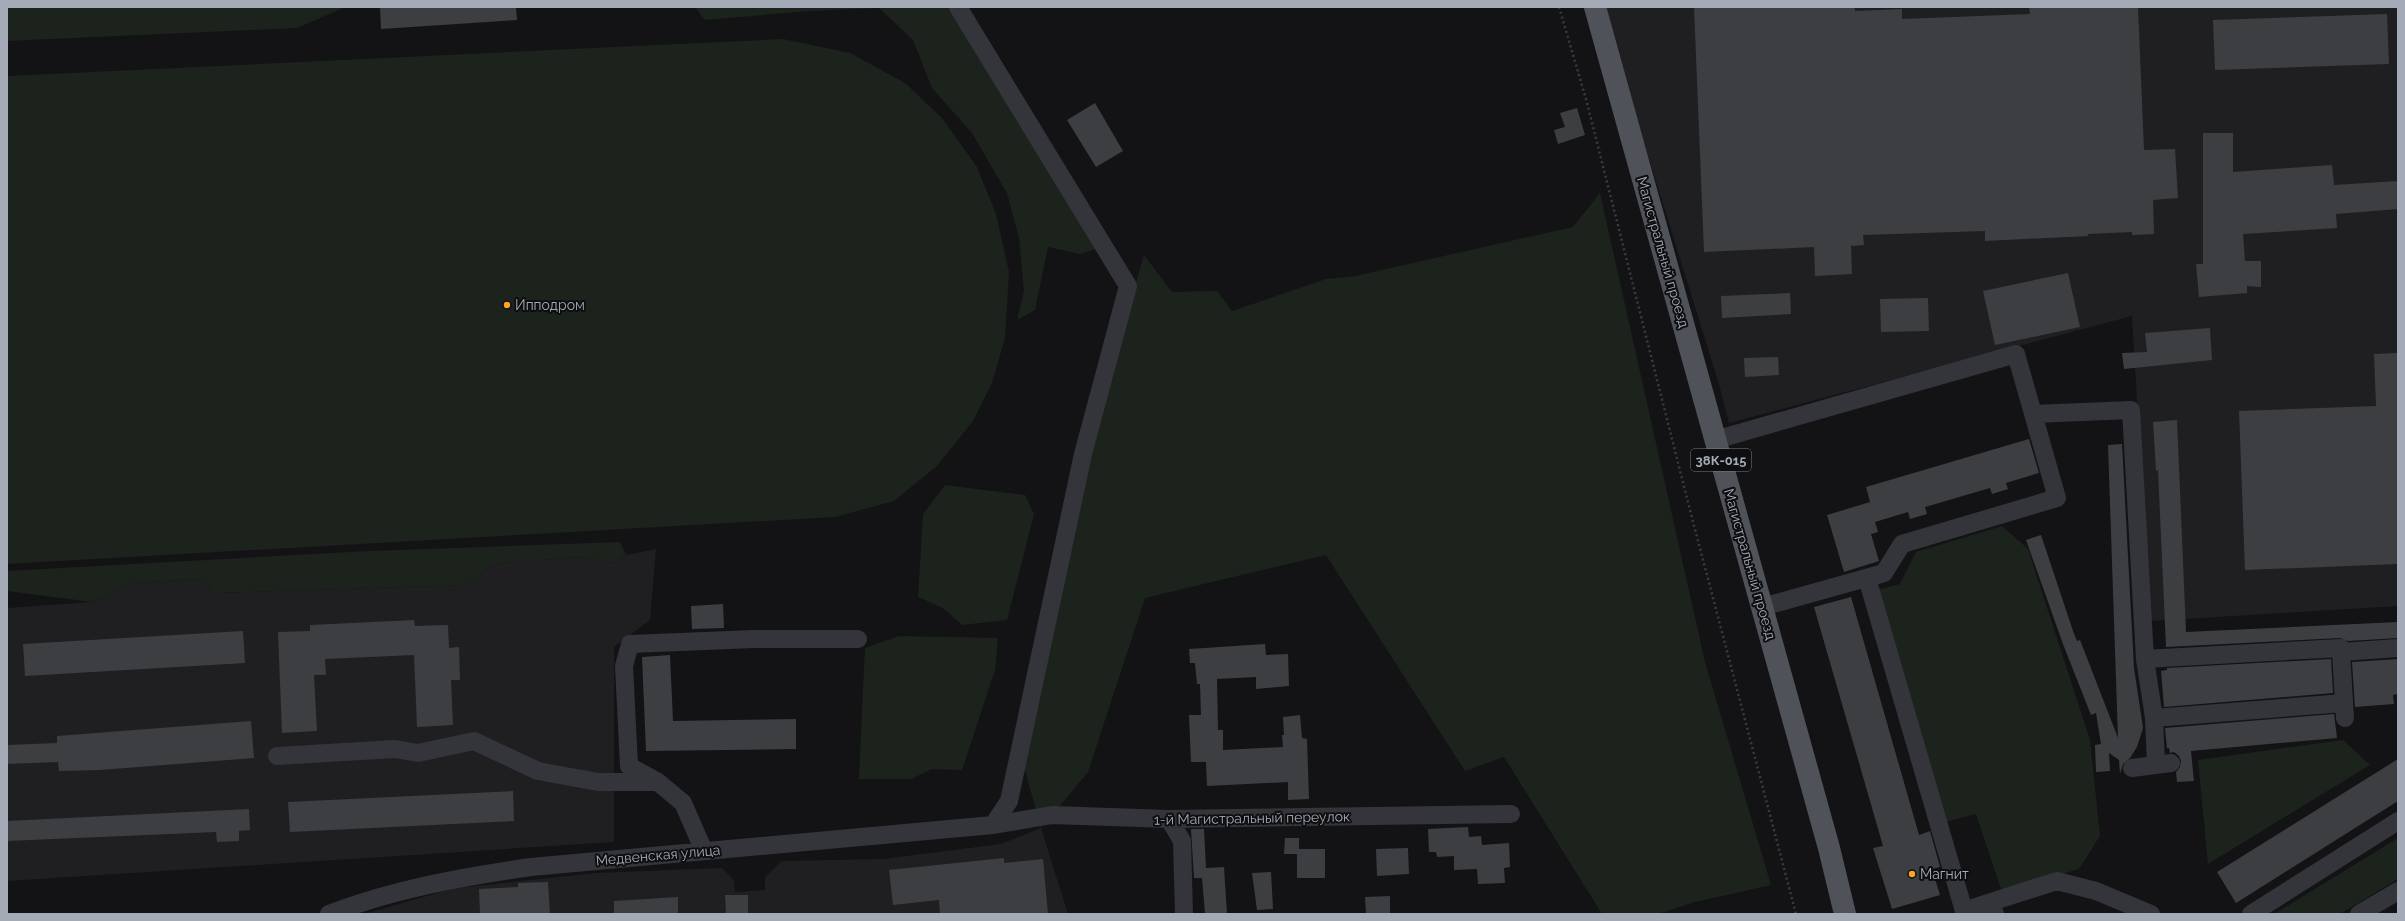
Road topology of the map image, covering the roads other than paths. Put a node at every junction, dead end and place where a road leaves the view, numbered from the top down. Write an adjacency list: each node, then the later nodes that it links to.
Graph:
1 (958, 7): 18 (street)
2 (1595, 7): 4 (main road, Магистральный проезд / 38К-015)
3 (2033, 414): 4 (street); 5 (street); 10 (street)
4 (1715, 440): 6 (main road, Магистральный проезд / 38К-015)
5 (1867, 578): 6 (street); 22 (street)
6 (1762, 607): 25 (main road, Магистральный проезд / 38К-015)
7 (858, 639): 14 (street)
8 (2398, 648): 9 (street)
9 (2341, 652): 10 (street); 11 (street)
10 (2145, 659): 11 (street)
11 (2154, 718): 13 (street)
12 (277, 756): 14 (street)
13 (2132, 768)
14 (658, 782): 19 (street)
15 (1511, 814): 16 (street, 1-й Магистральный переулок)
16 (1169, 819): 18 (street, 1-й Магистральный переулок); 24 (street)
17 (2398, 821): 27 (street)
18 (993, 825): 19 (street, Медвенская улица)
19 (704, 851): 23 (street, Медвенская улица)
20 (2398, 891): 28 (street)
21 (1993, 908): 22 (street); 26 (street)
22 (1958, 912)
23 (329, 914)
24 (1184, 914)
25 (1845, 914)
26 (2152, 914)
27 (2251, 914)
28 (2359, 914)

